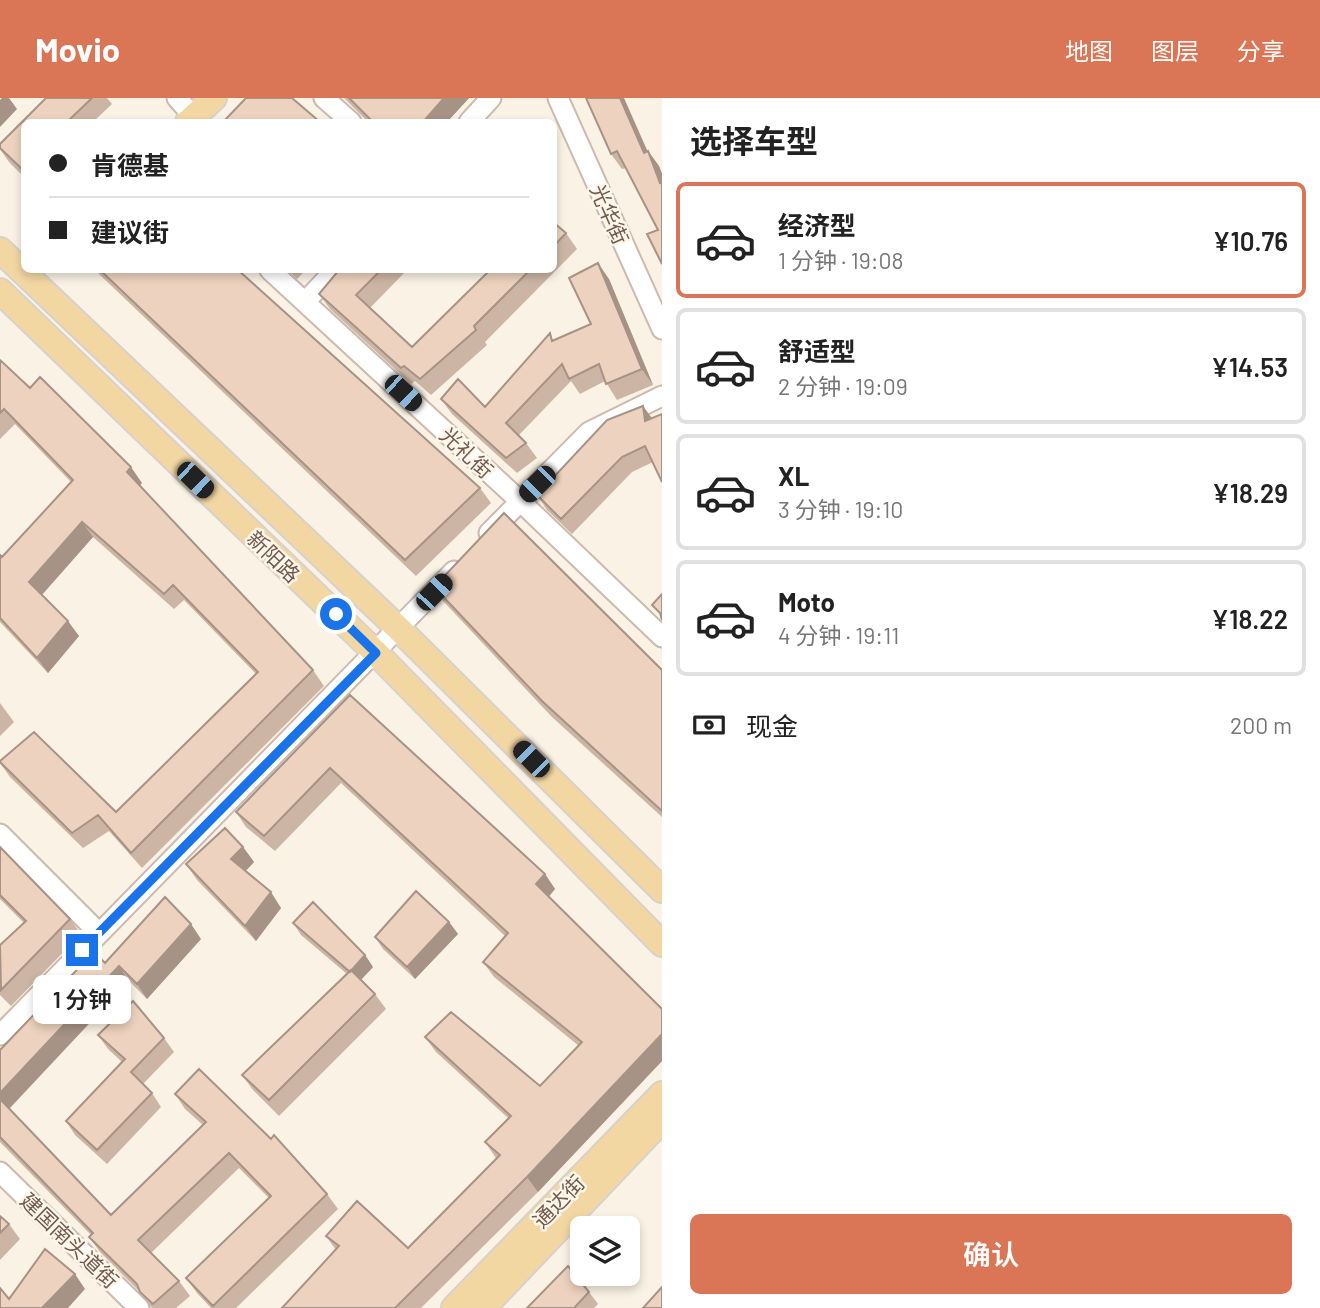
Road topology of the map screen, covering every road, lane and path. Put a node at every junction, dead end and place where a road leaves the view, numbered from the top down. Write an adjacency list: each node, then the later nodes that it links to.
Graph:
1 (177, 98): 6 (street)
2 (214, 98): 7 (main road)
3 (324, 98): 8 (street)
4 (491, 98): 9 (street)
5 (558, 98): 16 (street, 光华街)
6 (190, 119)
7 (192, 119)
8 (348, 119)
9 (471, 119)
10 (19, 271): 15 (main road)
11 (21, 273): 19 (main road, 新阳路)
12 (273, 273): 14 (street, 光礼街)
13 (332, 273): 14 (street)
14 (305, 302): 18 (street, 光礼街)
15 (5, 306): 21 (main road, 新阳路)
16 (662, 329)
17 (662, 397): 18 (street)
18 (520, 501): 19 (street); 20 (street, 光礼街)
19 (399, 629): 21 (street); 23 (main road, 新阳路)
20 (662, 637)
21 (376, 653): 24 (street); 25 (main road, 新阳路)
22 (0, 834): 24 (street)
23 (662, 890)
24 (99, 933): 26 (street)
25 (662, 944)
26 (0, 1035)
27 (662, 1094): 31 (main road, 通达街)
28 (662, 1120): 32 (main road, 通达街)
29 (0, 1172): 30 (street, 建国南头道街)
30 (139, 1308)
31 (454, 1308)
32 (483, 1308)

